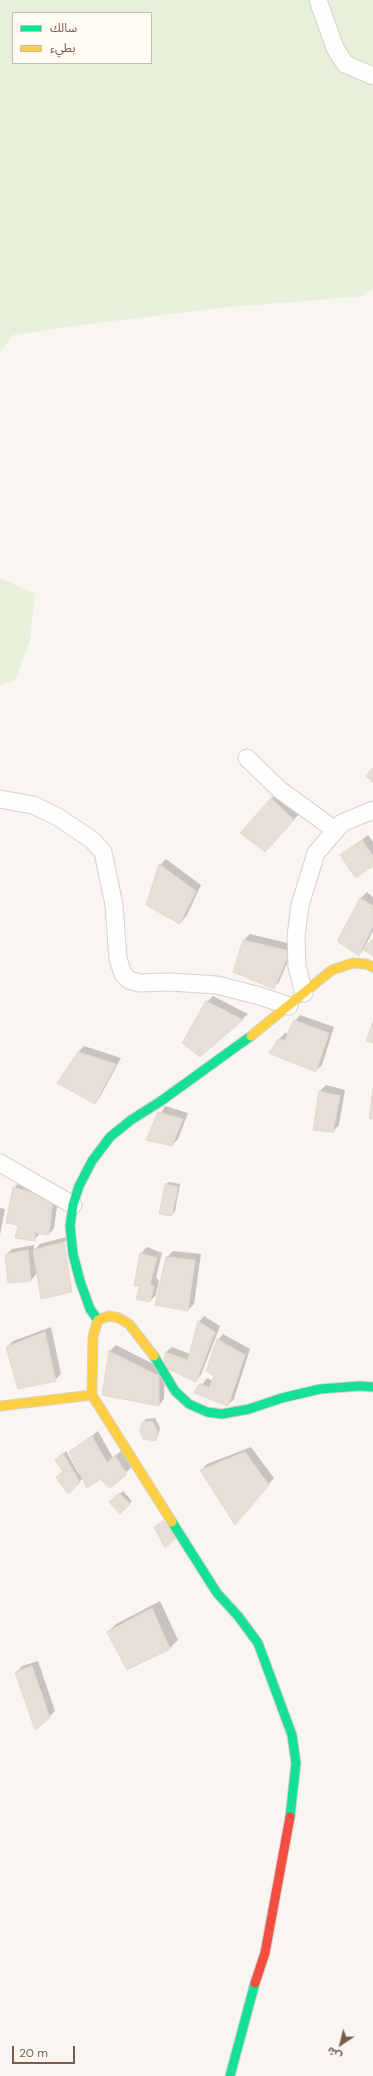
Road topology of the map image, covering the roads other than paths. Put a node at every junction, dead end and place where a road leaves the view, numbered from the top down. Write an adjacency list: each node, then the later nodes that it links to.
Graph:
1 (318, 0): 2 (street)
2 (373, 76)
3 (247, 758): 6 (street)
4 (0, 799): 9 (street)
5 (373, 810): 6 (street)
6 (336, 830): 8 (street)
7 (373, 967): 8 (street)
8 (304, 993): 9 (street)
9 (289, 1006): 11 (street)
10 (0, 1163): 11 (street)
11 (73, 1205): 12 (street)
12 (98, 1320): 13 (street); 14 (street)
13 (373, 1387)
14 (92, 1395): 15 (street); 16 (street)
15 (0, 1406)
16 (230, 2076)

